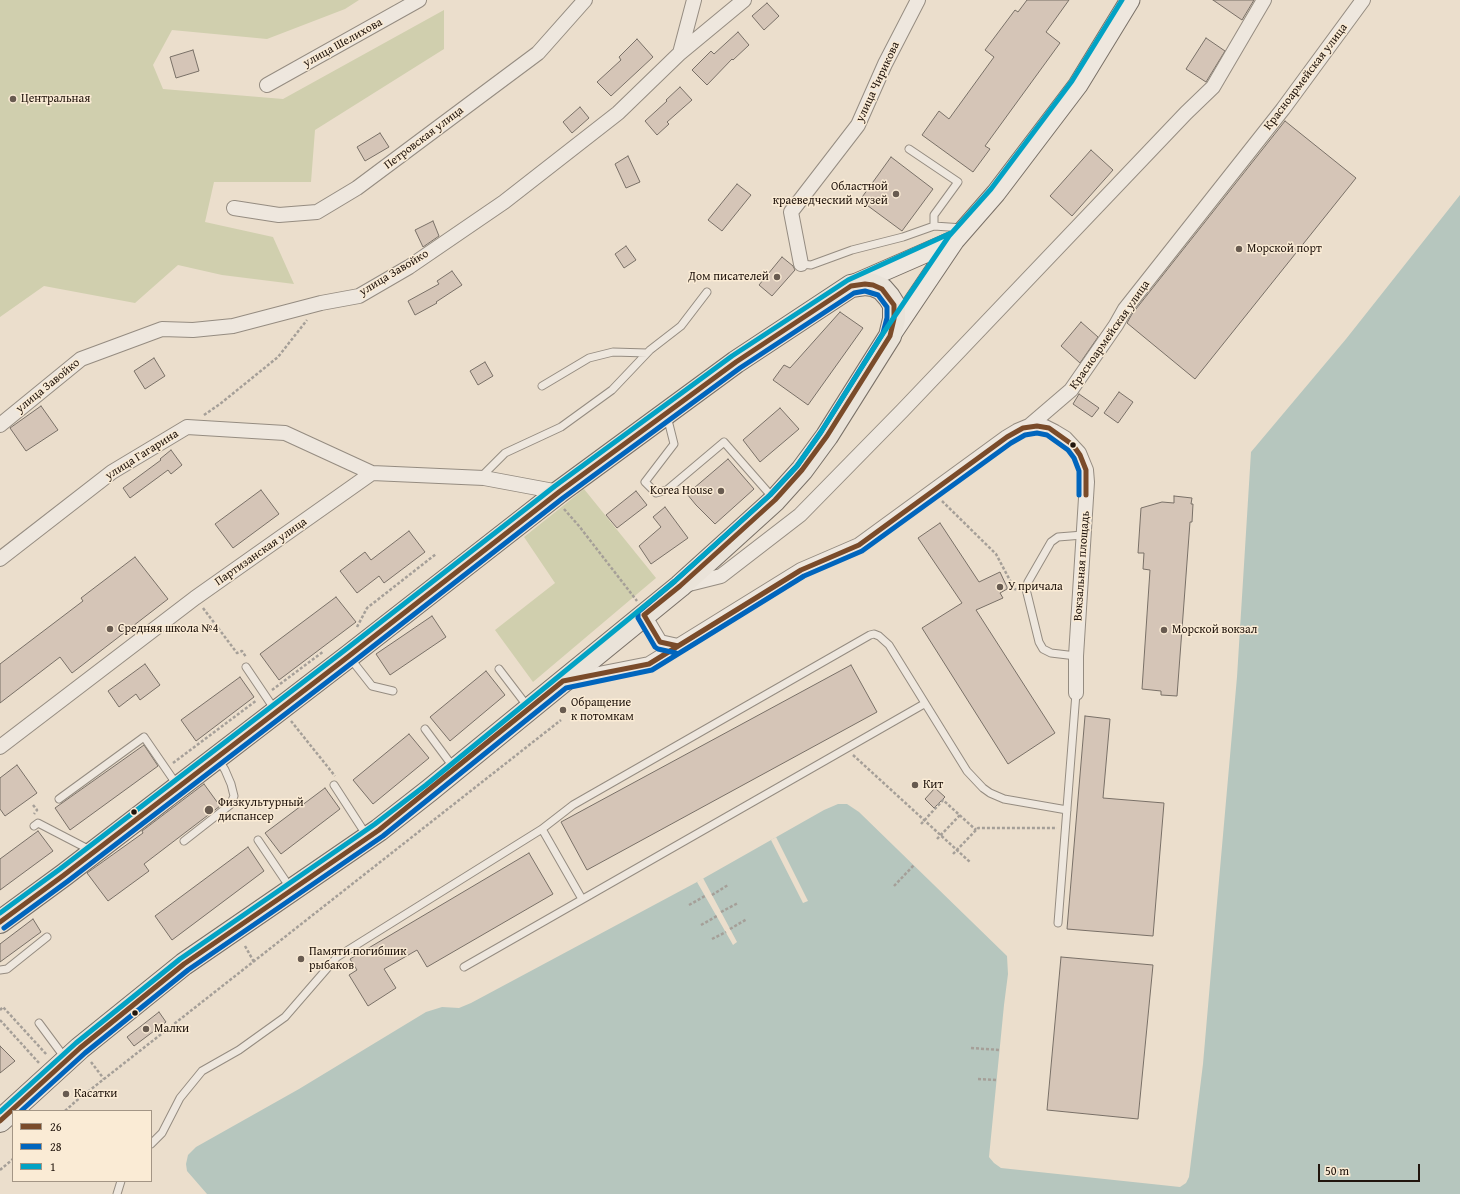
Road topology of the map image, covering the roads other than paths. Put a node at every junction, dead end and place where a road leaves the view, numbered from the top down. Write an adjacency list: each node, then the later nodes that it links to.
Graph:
1 (419, 0): 10 (street, улица Шелихова)
2 (585, 0): 12 (street, Петровская улица)
3 (694, 0): 9 (street)
4 (744, 0): 9 (street, улица Завойко)
5 (918, 0): 15 (street, улица Чирикова)
6 (1130, 0): 14 (main road)
7 (1264, 0): 30 (street)
8 (1364, 0): 23 (street, Красноармейская улица)
9 (680, 53): 22 (street, улица Завойко)
10 (267, 85)
11 (909, 149): 13 (lane)
12 (234, 208)
13 (934, 226): 14 (lane); 15 (lane)
14 (961, 234): 16 (main road); 18 (main road)
15 (801, 264)
16 (851, 286): 18 (main road); 21 (main road)
17 (707, 292): 19 (lane)
18 (890, 336): 27 (main road)
19 (647, 353): 20 (lane); 25 (lane)
20 (542, 386)
21 (666, 413): 26 (main road); 27 (lane)
22 (0, 425)
23 (1029, 426): 28 (street, Вокзальная площадь); 32 (street, Красноармейская улица)
24 (372, 473): 25 (street); 29 (street, улица Гагарина); 44 (street, Партизанская улица)
25 (481, 478): 26 (street)
26 (560, 499): 33 (main road)
27 (775, 500): 30 (main road)
28 (1083, 535): 34 (street, Вокзальная площадь); 34 (lane)
29 (0, 559)
30 (680, 586): 31 (main road)
31 (642, 610): 32 (street); 37 (main road)
32 (678, 646): 37 (street, Красноармейская улица)
33 (349, 656): 38 (lane); 42 (main road)
34 (1076, 656): 39 (street, Вокзальная площадь)
35 (248, 665): 42 (lane)
36 (498, 669): 41 (lane)
37 (563, 681): 41 (main road)
38 (393, 691)
39 (1076, 693): 50 (lane)
40 (924, 704): 50 (lane); 52 (lane); 58 (lane)
41 (529, 708): 46 (main road)
42 (284, 716): 45 (main road)
43 (425, 729): 46 (lane)
44 (0, 746)
45 (216, 758): 48 (main road); 55 (lane)
46 (455, 770): 53 (main road)
47 (336, 782): 53 (lane)
48 (178, 787): 49 (lane); 56 (main road)
49 (59, 799)
50 (1066, 810): 60 (lane)
51 (34, 826): 56 (lane)
52 (542, 829): 58 (lane); 67 (lane)
53 (368, 837): 57 (main road)
54 (258, 840): 57 (lane)
55 (184, 841)
56 (94, 852): 59 (main road)
57 (292, 891): 65 (main road)
58 (582, 899): 62 (lane)
59 (0, 922)
60 (1058, 923)
61 (46, 937): 63 (lane)
62 (464, 967)
63 (0, 970)
64 (39, 1023): 65 (lane)
65 (57, 1058): 66 (main road)
66 (0, 1122)
67 (152, 1143)
68 (121, 1182): 69 (lane)
69 (117, 1194)

